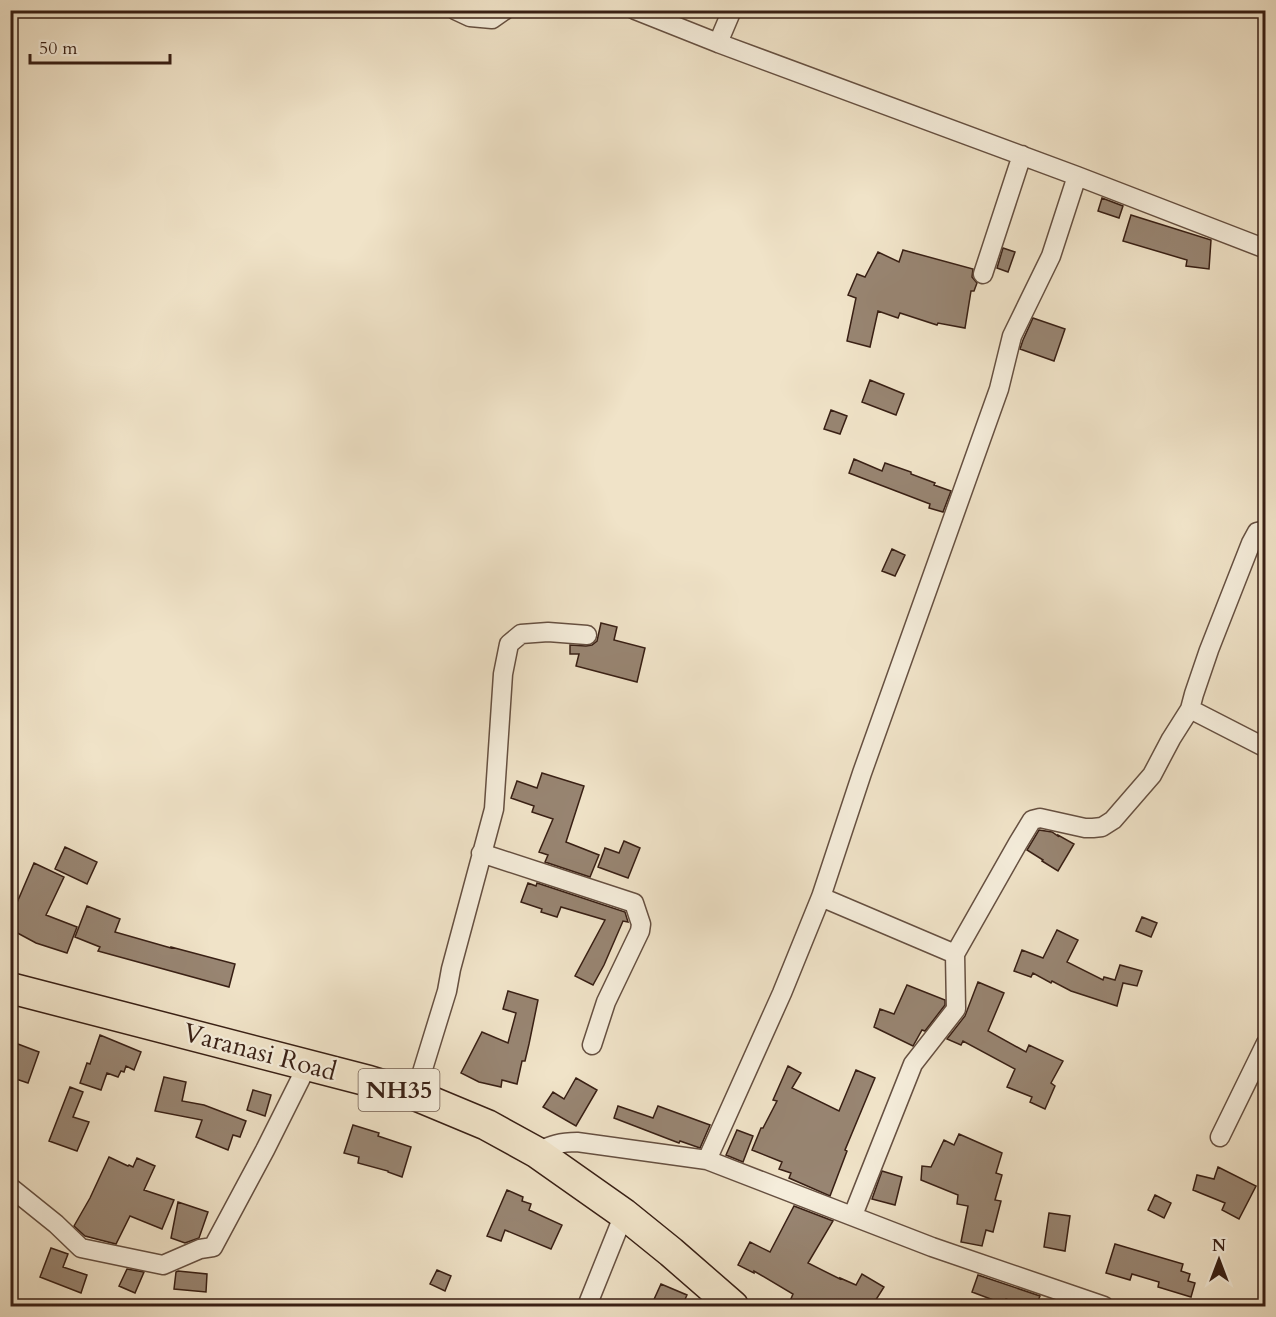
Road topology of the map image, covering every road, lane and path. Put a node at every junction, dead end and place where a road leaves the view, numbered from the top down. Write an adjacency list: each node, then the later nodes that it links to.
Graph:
1 (455, 10): 2 (street)
2 (505, 10)
3 (635, 10): 5 (street)
4 (732, 10): 5 (street)
5 (718, 43): 6 (street)
6 (1022, 155): 7 (street); 9 (street)
7 (1077, 176): 8 (street); 15 (street)
8 (1266, 249)
9 (983, 274)
10 (1266, 530): 12 (street)
11 (587, 635): 14 (street)
12 (1190, 709): 13 (street); 16 (street)
13 (1266, 748)
14 (482, 853): 19 (street); 21 (street)
15 (821, 897): 16 (street); 24 (street)
16 (955, 954): 27 (street)
17 (10, 988): 20 (highway, Varanasi Road / NH35)
18 (1266, 1043): 22 (street)
19 (592, 1046)
20 (308, 1064): 21 (highway, Varanasi Road / NH35); 25 (street)
21 (415, 1095): 23 (highway, Varanasi Road / NH35)
22 (1220, 1137)
23 (536, 1152): 24 (street); 26 (highway, Varanasi Road / NH35)
24 (707, 1160): 27 (street)
25 (10, 1187)
26 (624, 1214): 28 (street); 29 (highway, Varanasi Road / NH35)
27 (853, 1215): 30 (street)
28 (587, 1306)
29 (733, 1306)
30 (1104, 1306)

